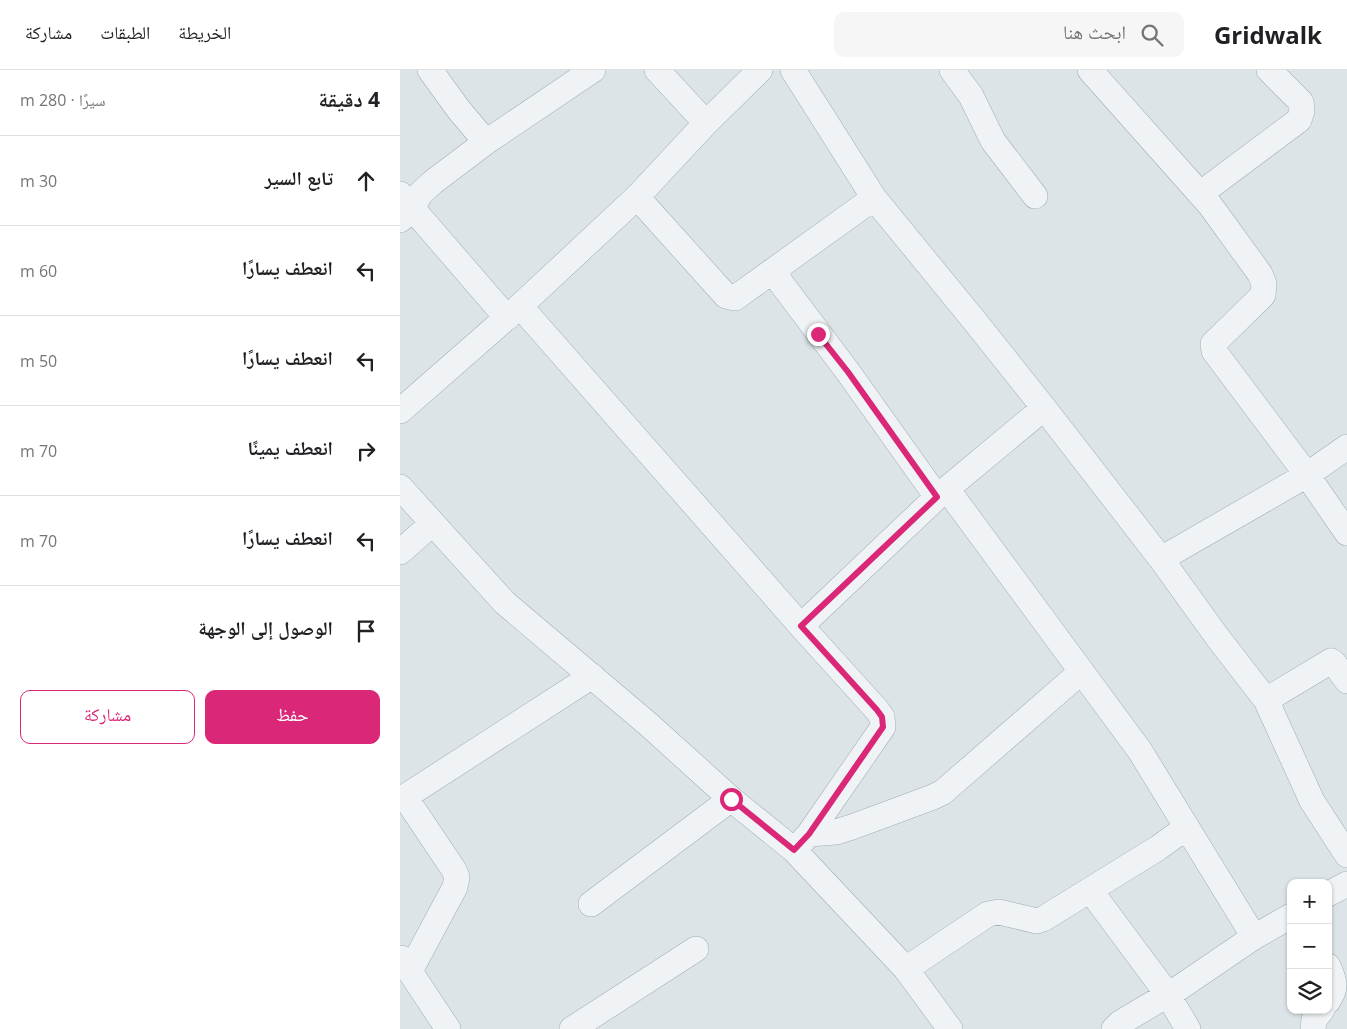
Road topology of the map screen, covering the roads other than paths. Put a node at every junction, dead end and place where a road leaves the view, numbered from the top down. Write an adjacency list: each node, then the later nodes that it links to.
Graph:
1 (430, 70): 10 (street)
2 (593, 70): 10 (street)
3 (657, 70): 9 (street)
4 (760, 70): 9 (street)
5 (793, 70): 14 (street)
6 (952, 70): 12 (street)
7 (1090, 70): 11 (street)
8 (1269, 70): 11 (street)
9 (706, 123): 13 (street)
10 (486, 142): 15 (street)
11 (1200, 194): 21 (street)
12 (1035, 196)
13 (637, 197): 16 (street); 17 (street)
14 (874, 198): 16 (street); 18 (street)
15 (404, 208): 17 (street)
16 (772, 271): 23 (street)
17 (513, 312): 19 (street); 28 (street)
18 (1044, 408): 23 (street); 27 (street)
19 (400, 410)
20 (1347, 447): 21 (street)
21 (1307, 475): 25 (street); 27 (street)
22 (400, 487): 24 (street)
23 (942, 493): 28 (street); 29 (street)
24 (432, 524): 26 (street); 30 (street)
25 (1347, 533)
26 (400, 552)
27 (1161, 559): 32 (street)
28 (801, 626): 36 (street)
29 (1081, 672): 35 (street); 36 (street)
30 (592, 676): 33 (street); 34 (street)
31 (1347, 681): 32 (street)
32 (1266, 700): 37 (street)
33 (402, 798): 45 (street)
34 (731, 799): 36 (street); 41 (street)
35 (1187, 827): 39 (street); 43 (street)
36 (801, 842): 46 (street)
37 (1347, 854)
38 (1347, 884): 40 (street)
39 (1090, 890): 46 (street); 48 (street)
40 (1332, 892)
41 (591, 904)
42 (1287, 918): 43 (street)
43 (1254, 937): 48 (street)
44 (696, 949): 52 (street)
45 (405, 964): 51 (street)
46 (906, 969): 53 (street)
47 (1332, 978): 49 (street)
48 (1168, 995): 54 (street); 55 (street)
49 (1332, 996)
50 (1319, 1014): 56 (street)
51 (448, 1029)
52 (572, 1029)
53 (950, 1029)
54 (1114, 1029)
55 (1188, 1029)
56 (1313, 1029)

